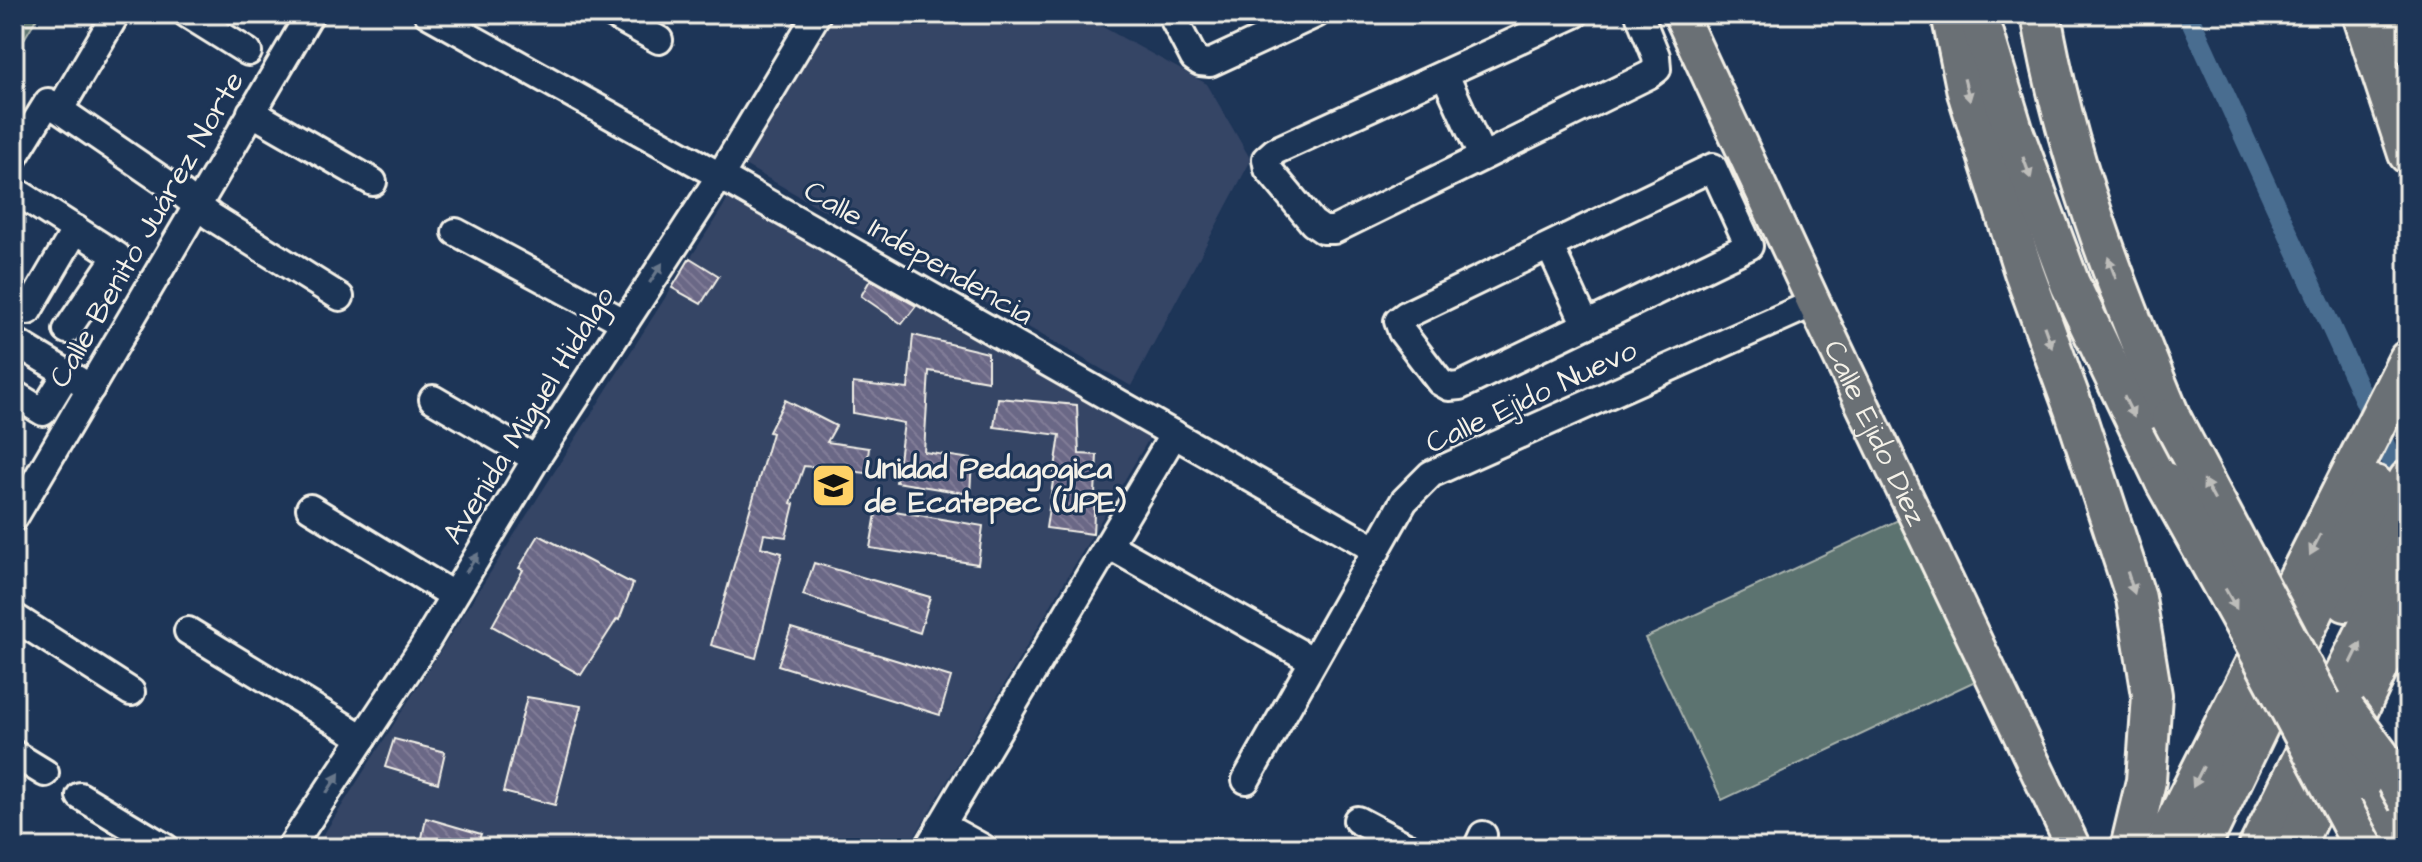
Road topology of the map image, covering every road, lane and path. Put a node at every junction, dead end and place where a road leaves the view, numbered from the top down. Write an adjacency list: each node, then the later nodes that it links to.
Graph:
1 (116, 14): 22 (street)
2 (187, 14): 20 (street)
3 (310, 14): 23 (street, Calle Benito Juárez Norte)
4 (428, 14): 27 (street, Calle Independencia)
5 (612, 14): 18 (street)
6 (817, 14): 27 (street, Avenida Miguel Hidalgo)
7 (1171, 14): 8 (street)
8 (1316, 14)
9 (1575, 14): 21 (street)
10 (1671, 14): 17 (street)
11 (1680, 14): 29 (main road, Calle Ejido Diez)
12 (1951, 14): 79 (highway, one-way to 79)
13 (1978, 14): 74 (highway, one-way to 74, bridge)
14 (2041, 14): 59 (highway, one-way to 14, bridge)
15 (2362, 14): 24 (highway)
16 (2398, 14): 19 (highway)
17 (1642, 20): 25 (street)
18 (659, 40)
19 (2408, 44)
20 (248, 52)
21 (1445, 75): 25 (street); 25 (street)
22 (60, 109): 26 (street); 32 (street)
23 (251, 112): 28 (street); 32 (street, Calle Benito Juárez Norte)
24 (2408, 154)
25 (1482, 156)
26 (14, 157)
27 (720, 176): 39 (street, Avenida Miguel Hidalgo, one-way to 27); 49 (street, Calle Independencia)
28 (373, 182)
29 (1760, 189): 31 (street); 37 (main road, Calle Ejido Diez)
30 (15, 192): 33 (street)
31 (1731, 202): 35 (street); 40 (street)
32 (196, 204): 36 (street); 45 (street, Calle Benito Juárez Norte)
33 (76, 229): 38 (street); 41 (street)
34 (456, 232): 39 (street)
35 (1550, 247): 40 (street); 40 (street)
36 (340, 297)
37 (1814, 303): 56 (street, Calle Ejido Nuevo); 78 (main road, Calle Ejido Diez)
38 (28, 311)
39 (624, 322): 50 (street, Avenida Miguel Hidalgo)
40 (1586, 325)
41 (67, 330)
42 (14, 341): 44 (street)
43 (2408, 360): 54 (highway)
44 (67, 373): 45 (street); 46 (street)
45 (91, 388): 53 (street, Calle Benito Juárez Norte)
46 (14, 394)
47 (433, 399): 50 (street)
48 (2408, 418): 54 (highway)
49 (1174, 434): 55 (street); 56 (street, Calle Independencia)
50 (536, 459): 57 (street, Avenida Miguel Hidalgo, one-way to 50)
51 (2408, 480): 54 (highway)
52 (310, 508): 57 (street)
53 (14, 518)
54 (2380, 526): 80 (highway, one-way to 80); 81 (highway); 82 (highway); 83 (highway, one-way to 54)
55 (1108, 545): 62 (street); 72 (street)
56 (1377, 550): 62 (street, Calle Ejido Nuevo)
57 (453, 595): 65 (street, Avenida Miguel Hidalgo)
58 (2408, 605): 74 (highway)
59 (2271, 608): 70 (highway, bridge); 84 (highway, bridge)
60 (14, 617): 64 (street)
61 (188, 631): 65 (street)
62 (1312, 660): 68 (street, Calle Ejido Nuevo)
63 (2408, 665): 74 (highway)
64 (131, 692)
65 (363, 738): 76 (street, Avenida Miguel Hidalgo, one-way to 65)
66 (14, 754): 67 (street)
67 (45, 773)
68 (1246, 780)
69 (80, 796): 75 (street)
70 (2408, 801)
71 (1357, 820): 77 (street)
72 (935, 837): 73 (street)
73 (975, 844)
74 (2333, 845)
75 (166, 848)
76 (290, 848)
77 (1410, 848)
78 (2074, 848)
79 (2130, 848)
80 (2162, 848)
81 (2200, 848)
82 (2222, 848)
83 (2258, 848)
84 (2398, 848)

